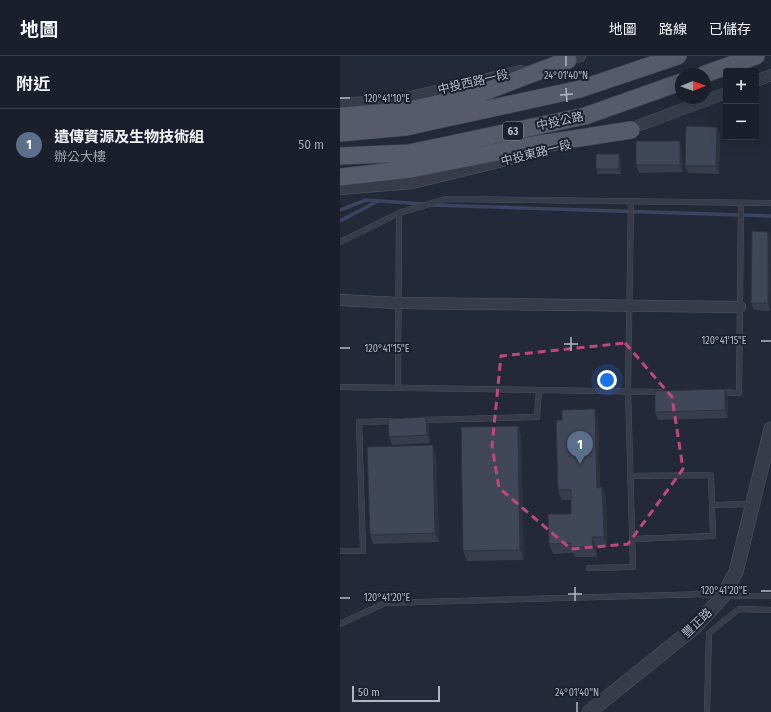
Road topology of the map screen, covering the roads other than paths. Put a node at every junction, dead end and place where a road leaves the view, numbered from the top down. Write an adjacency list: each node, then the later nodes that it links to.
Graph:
1 (678, 56): 12 (main road, 63)
2 (756, 56): 4 (main road)
3 (574, 58): 9 (street, 中投西路一段); 10 (main road)
4 (711, 72)
5 (771, 75): 6 (street)
6 (759, 80)
7 (675, 84): 13 (main road, 中投公路 / 63)
8 (723, 93): 11 (street, 中投東路一段)
9 (340, 104)
10 (340, 116)
11 (631, 130): 14 (main road); 15 (street, 中投東路一段)
12 (340, 133)
13 (340, 156)
14 (340, 177)
15 (340, 189)
16 (631, 202): 17 (lane); 19 (lane); 23 (lane)
17 (740, 203): 18 (lane); 24 (lane)
18 (771, 203)
19 (399, 213): 20 (lane); 22 (lane)
20 (340, 242)
21 (340, 300): 22 (street)
22 (398, 303): 23 (street); 26 (lane)
23 (630, 306): 24 (street); 28 (lane)
24 (740, 308): 30 (lane)
25 (340, 387): 26 (lane)
26 (398, 388): 27 (lane)
27 (539, 390): 28 (lane); 31 (lane)
28 (628, 391): 29 (lane); 34 (lane)
29 (668, 392)
30 (715, 392)
31 (413, 420)
32 (405, 421): 38 (lane)
33 (771, 430): 36 (street, 豐正路)
34 (631, 476): 35 (lane); 37 (lane)
35 (712, 504): 36 (lane); 37 (lane)
36 (753, 504): 40 (street, 豐正路)
37 (632, 539): 39 (lane)
38 (340, 551)
39 (588, 568)
40 (722, 596): 41 (lane); 43 (lane); 44 (street, 豐正路)
41 (771, 596)
42 (771, 610): 45 (lane)
43 (340, 624)
44 (589, 712)
45 (707, 712)

